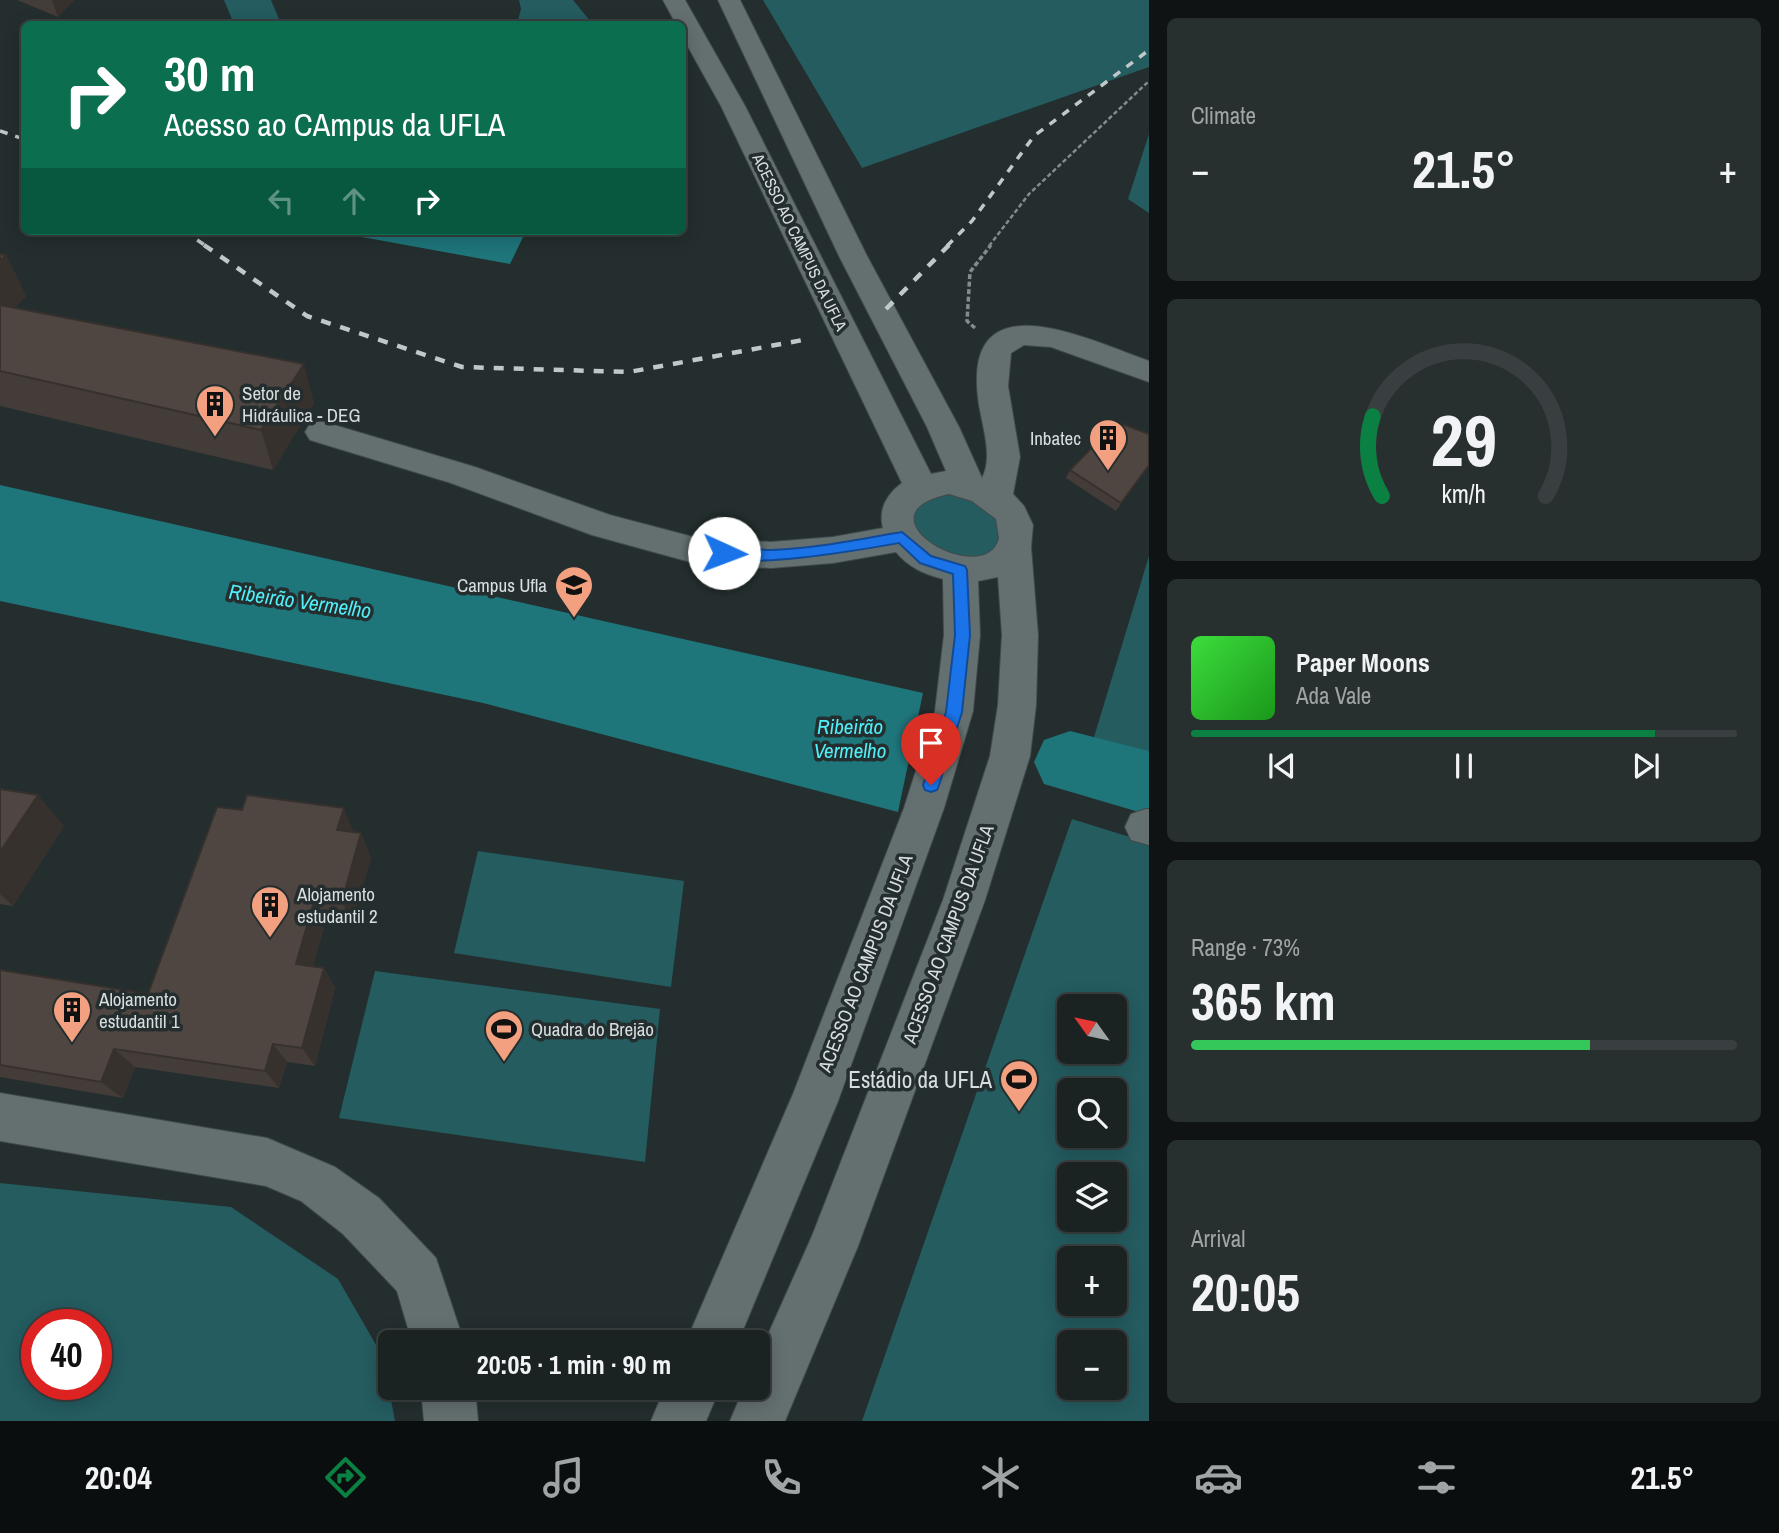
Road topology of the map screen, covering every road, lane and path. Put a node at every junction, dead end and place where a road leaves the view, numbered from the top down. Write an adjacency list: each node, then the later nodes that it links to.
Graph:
1 (674, 0): 3 (street, ACESSO AO CAMPUS DA UFLA)
2 (732, 1): 10 (street)
3 (686, 21)
4 (686, 22): 9 (street, ACESSO AO CAMPUS DA UFLA)
5 (1149, 81): 6 (path)
6 (996, 348): 7 (street); 10 (street)
7 (1149, 372)
8 (321, 432): 11 (street)
9 (920, 487): 10 (street); 11 (street)
10 (982, 491): 12 (street, ACESSO AO CAMPUS DA UFLA)
11 (902, 538): 13 (street)
12 (1014, 548): 13 (street); 21 (street, ACESSO AO CAMPUS DA UFLA)
13 (960, 570): 16 (street, ACESSO AO CAMPUS DA UFLA)
14 (0, 1118): 15 (street)
15 (435, 1330)
16 (717, 1330)
17 (449, 1400): 19 (street)
18 (687, 1400): 20 (street)
19 (451, 1421)
20 (678, 1421)
21 (757, 1421)

